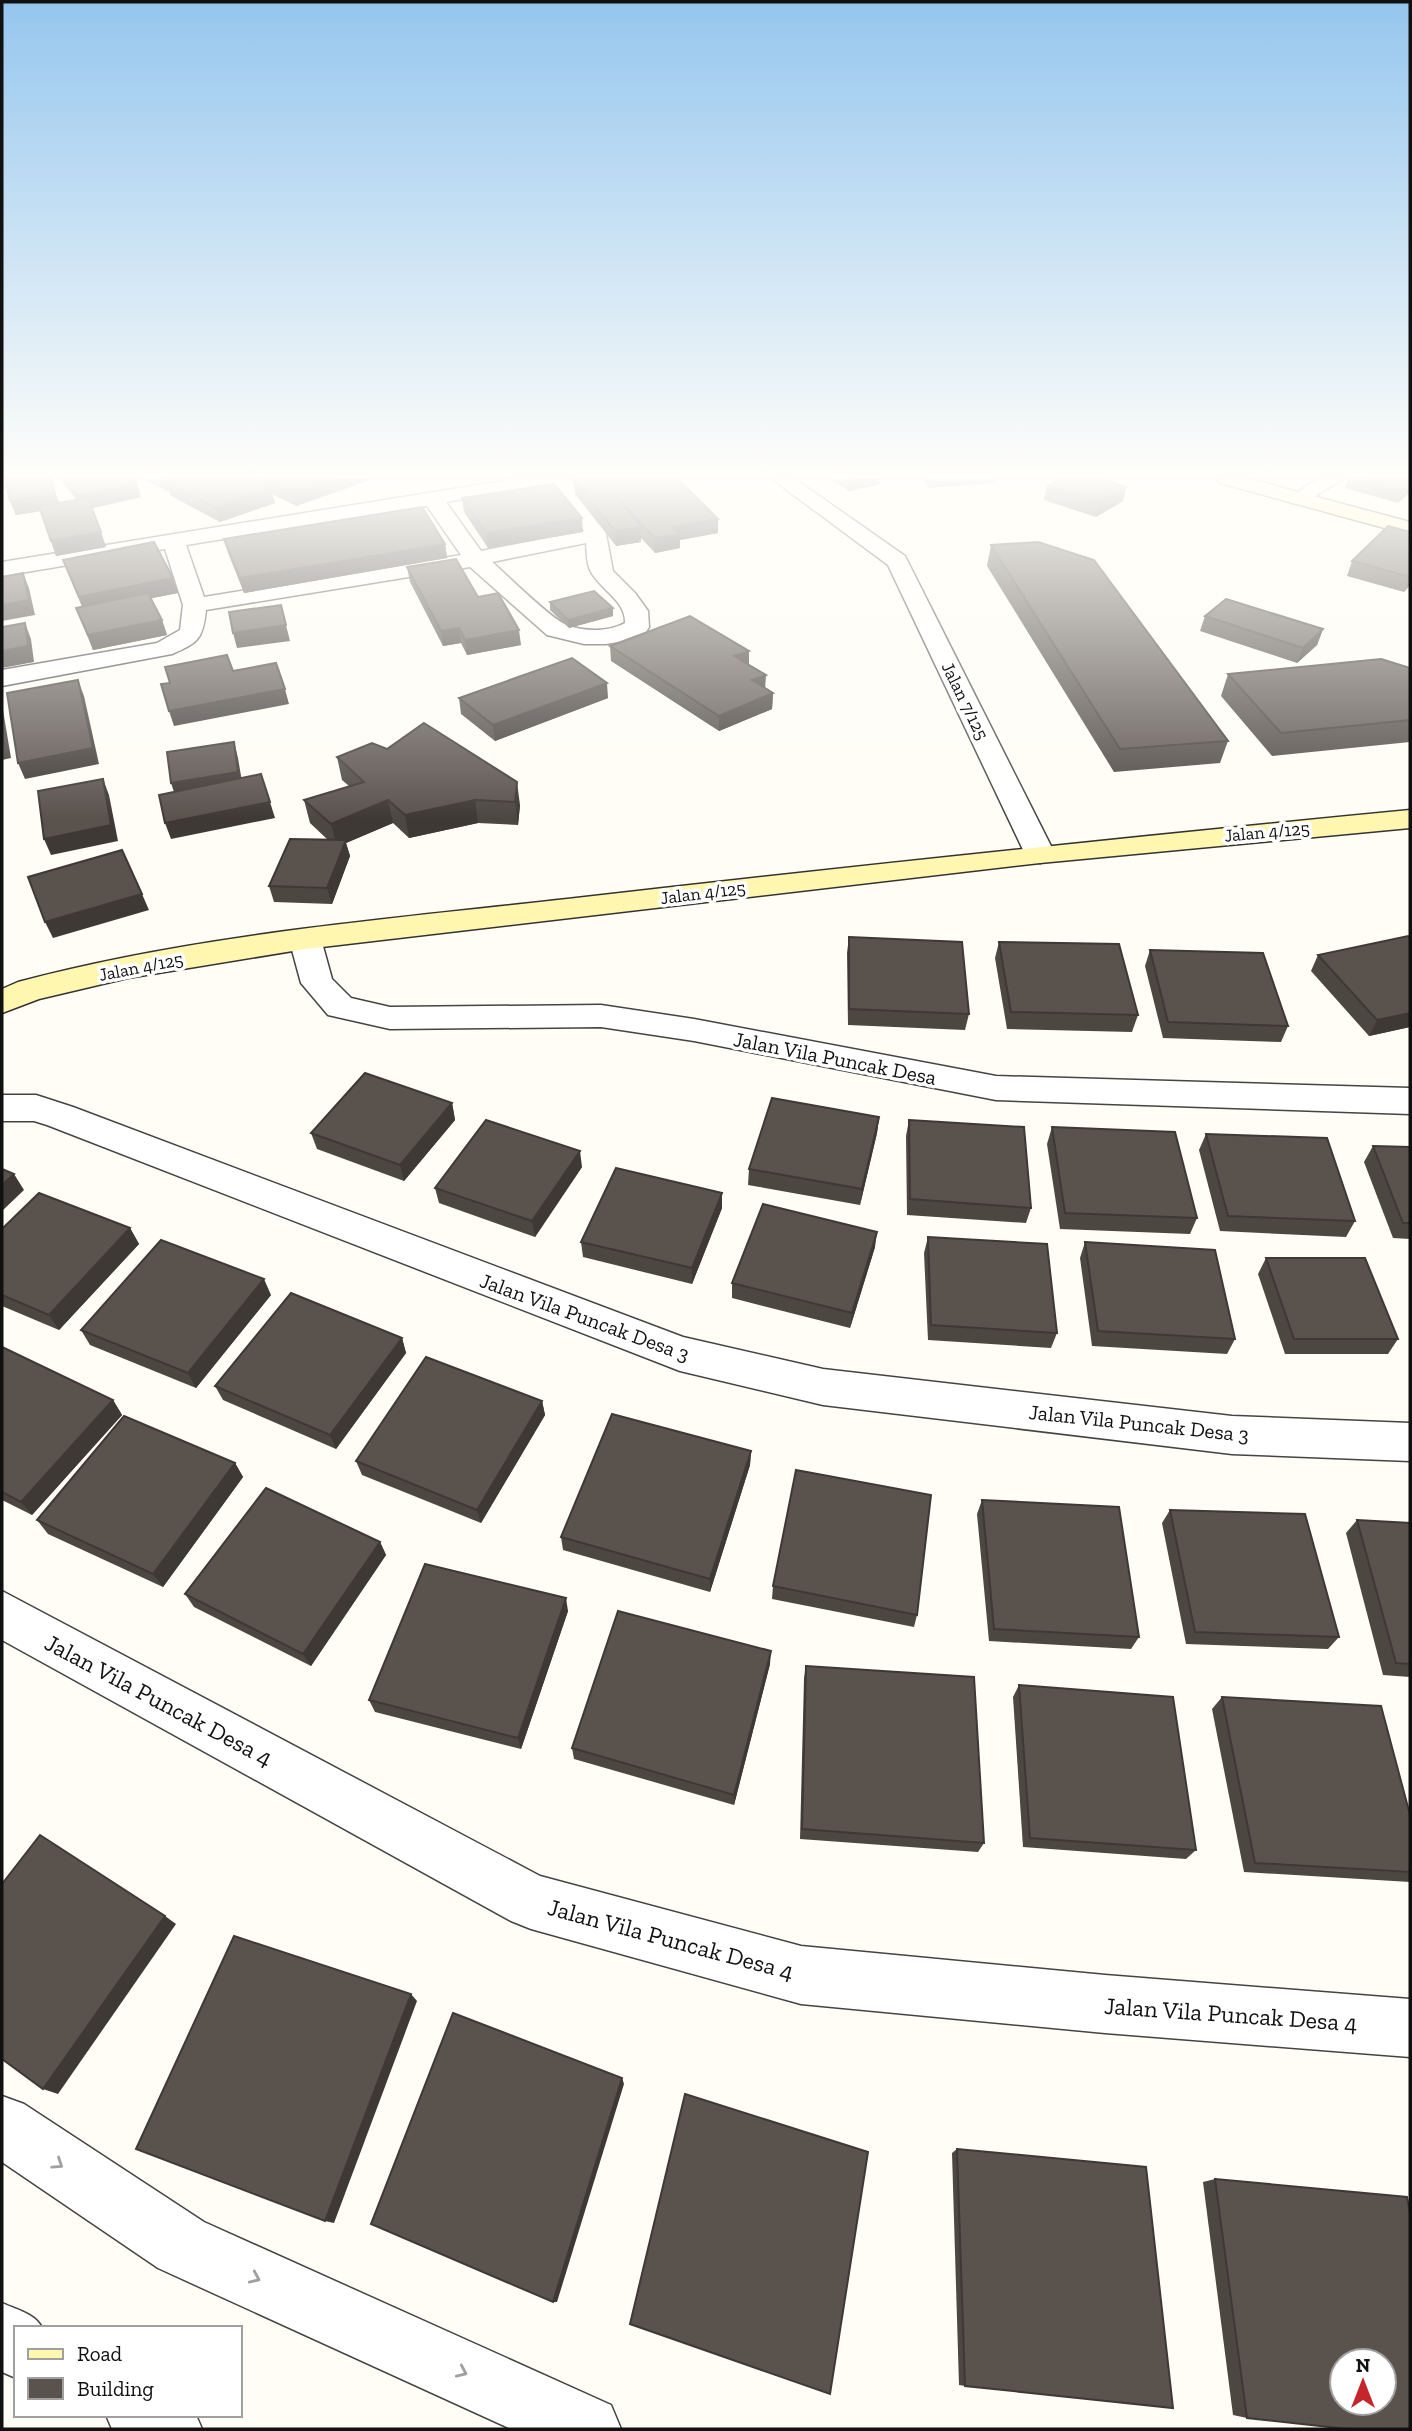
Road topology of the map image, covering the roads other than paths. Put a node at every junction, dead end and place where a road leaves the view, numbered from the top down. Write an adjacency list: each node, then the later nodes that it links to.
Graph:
1 (191, 592): 6 (street)
2 (271, 592): 6 (street)
3 (513, 592): 4 (street)
4 (621, 592)
5 (912, 592): 9 (street, Jalan 7/125)
6 (195, 605): 7 (street)
7 (2, 678)
8 (1410, 819): 9 (street, Jalan 4/125)
9 (1040, 853): 10 (street, Jalan 4/125)
10 (305, 939): 11 (street, Jalan 4/125); 12 (street, Jalan Vila Puncak Desa)
11 (2, 1002)
12 (1410, 1101)
13 (19, 1108): 14 (street, Jalan Vila Puncak Desa 3)
14 (1410, 1442)
15 (2, 1614): 16 (street, Jalan Vila Puncak Desa 4)
16 (1410, 2028)
17 (2, 2126): 20 (street, one-way to 20)
18 (144, 2417): 19 (street)
19 (169, 2429)
20 (587, 2429)

